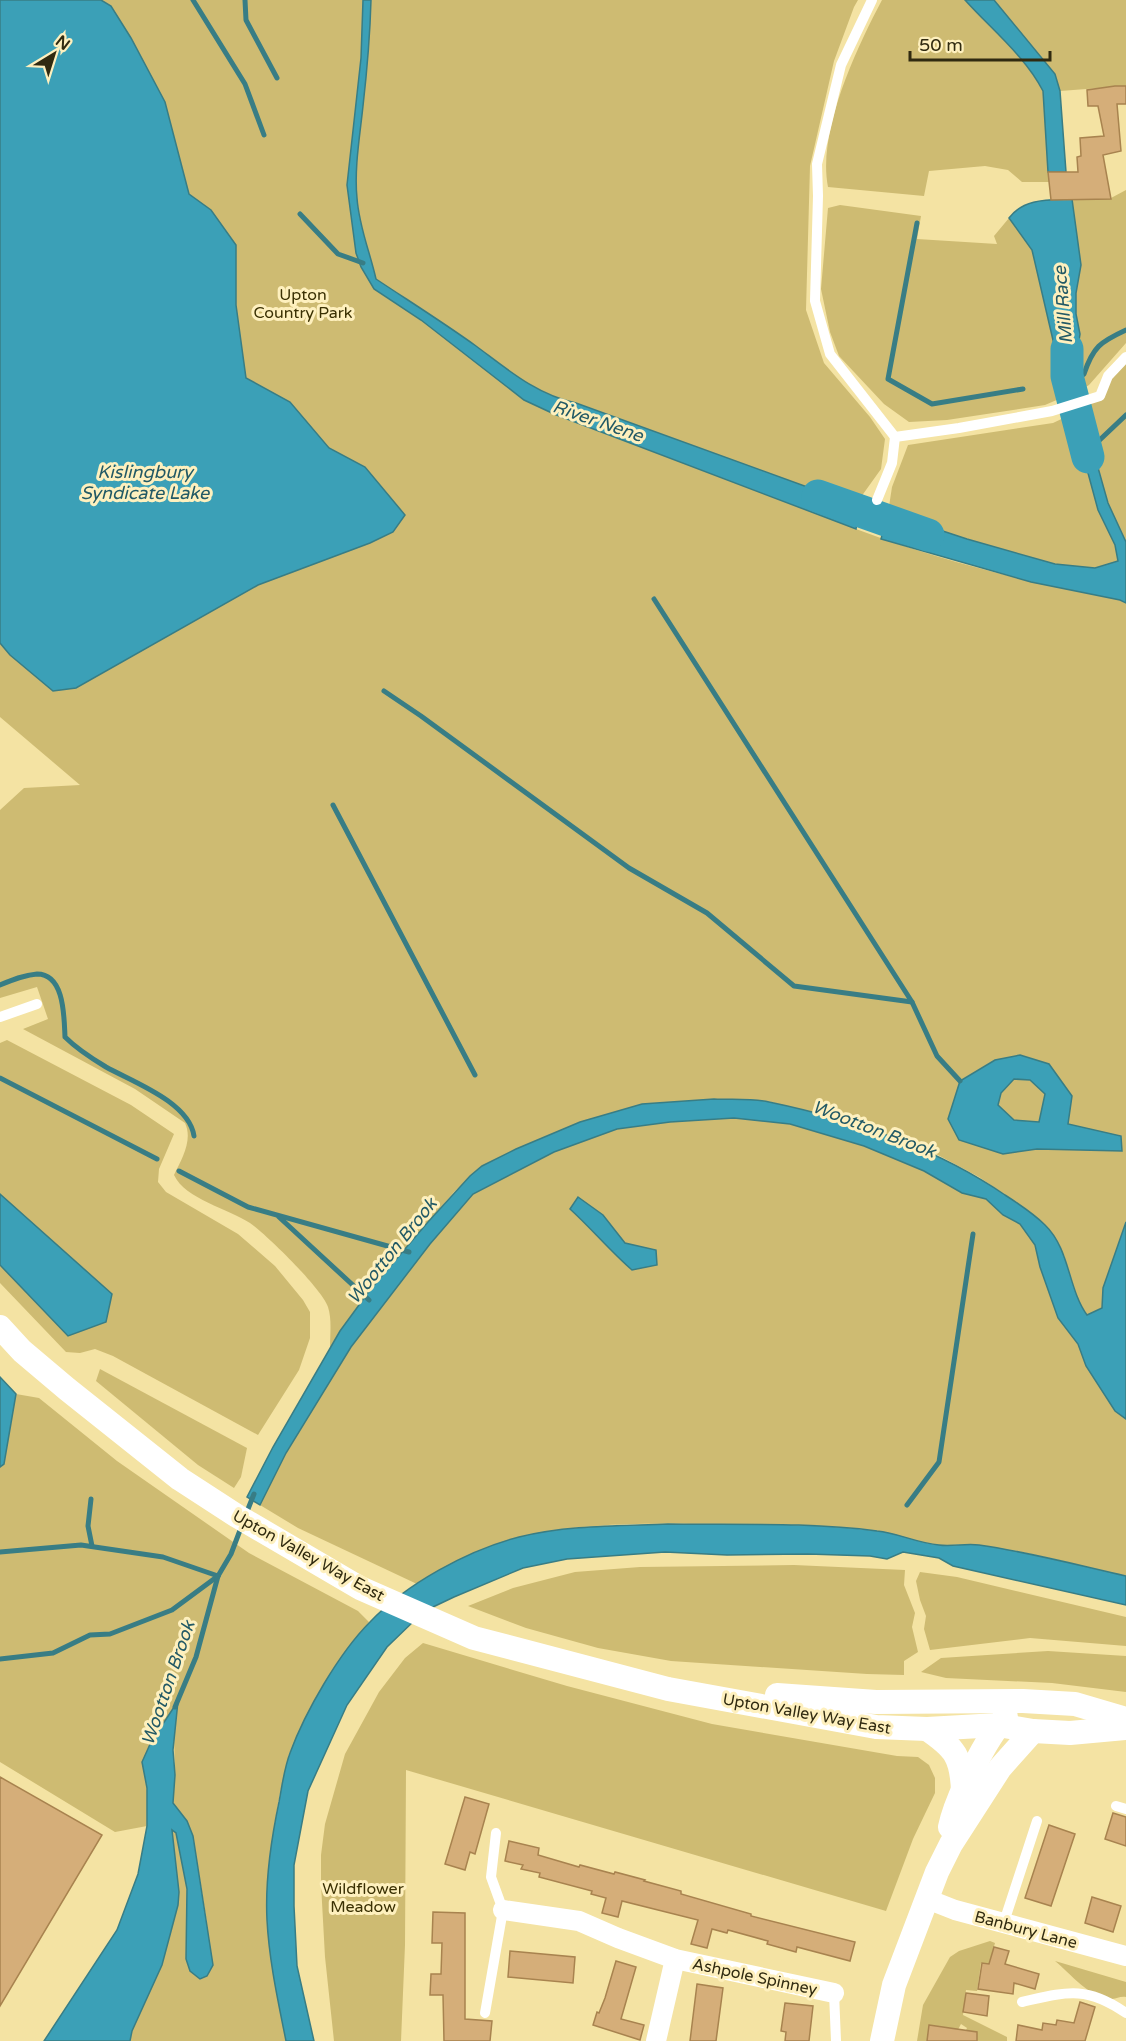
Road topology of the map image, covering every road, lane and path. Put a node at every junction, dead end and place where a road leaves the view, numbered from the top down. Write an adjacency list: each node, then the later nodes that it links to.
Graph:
1 (872, 0): 3 (lane)
2 (1126, 357): 3 (lane)
3 (895, 437): 4 (lane)
4 (877, 500)
5 (37, 1004): 6 (lane)
6 (0, 1017)
7 (0, 1327): 8 (street, Upton Valley Way East)
8 (668, 1689): 9 (street, Upton Valley Way East); 13 (street, Upton Valley Way East)
9 (1023, 1701): 10 (street, Upton Valley Way East); 11 (street)
10 (1126, 1719)
11 (998, 1725): 13 (street, Upton Valley Way East); 14 (street, Upton Valley Way East); 15 (street)
12 (1126, 1728): 14 (street, Upton Valley Way East)
13 (927, 1729): 15 (street)
14 (1033, 1731): 18 (street)
15 (963, 1792): 18 (street)
16 (1037, 1821): 21 (lane)
17 (496, 1833): 20 (lane)
18 (951, 1844): 19 (street)
19 (927, 1899): 21 (street, Banbury Lane); 30 (street)
20 (503, 1910): 23 (street, Ashpole Spinney); 26 (lane)
21 (1004, 1922): 22 (street, Banbury Lane)
22 (1126, 1956)
23 (675, 1959): 24 (street, Ashpole Spinney); 28 (street, Ashpole Spinney)
24 (834, 1993): 29 (lane)
25 (1022, 2002): 27 (lane)
26 (485, 2013)
27 (1126, 2013)
28 (656, 2041)
29 (836, 2041)
30 (882, 2041)

